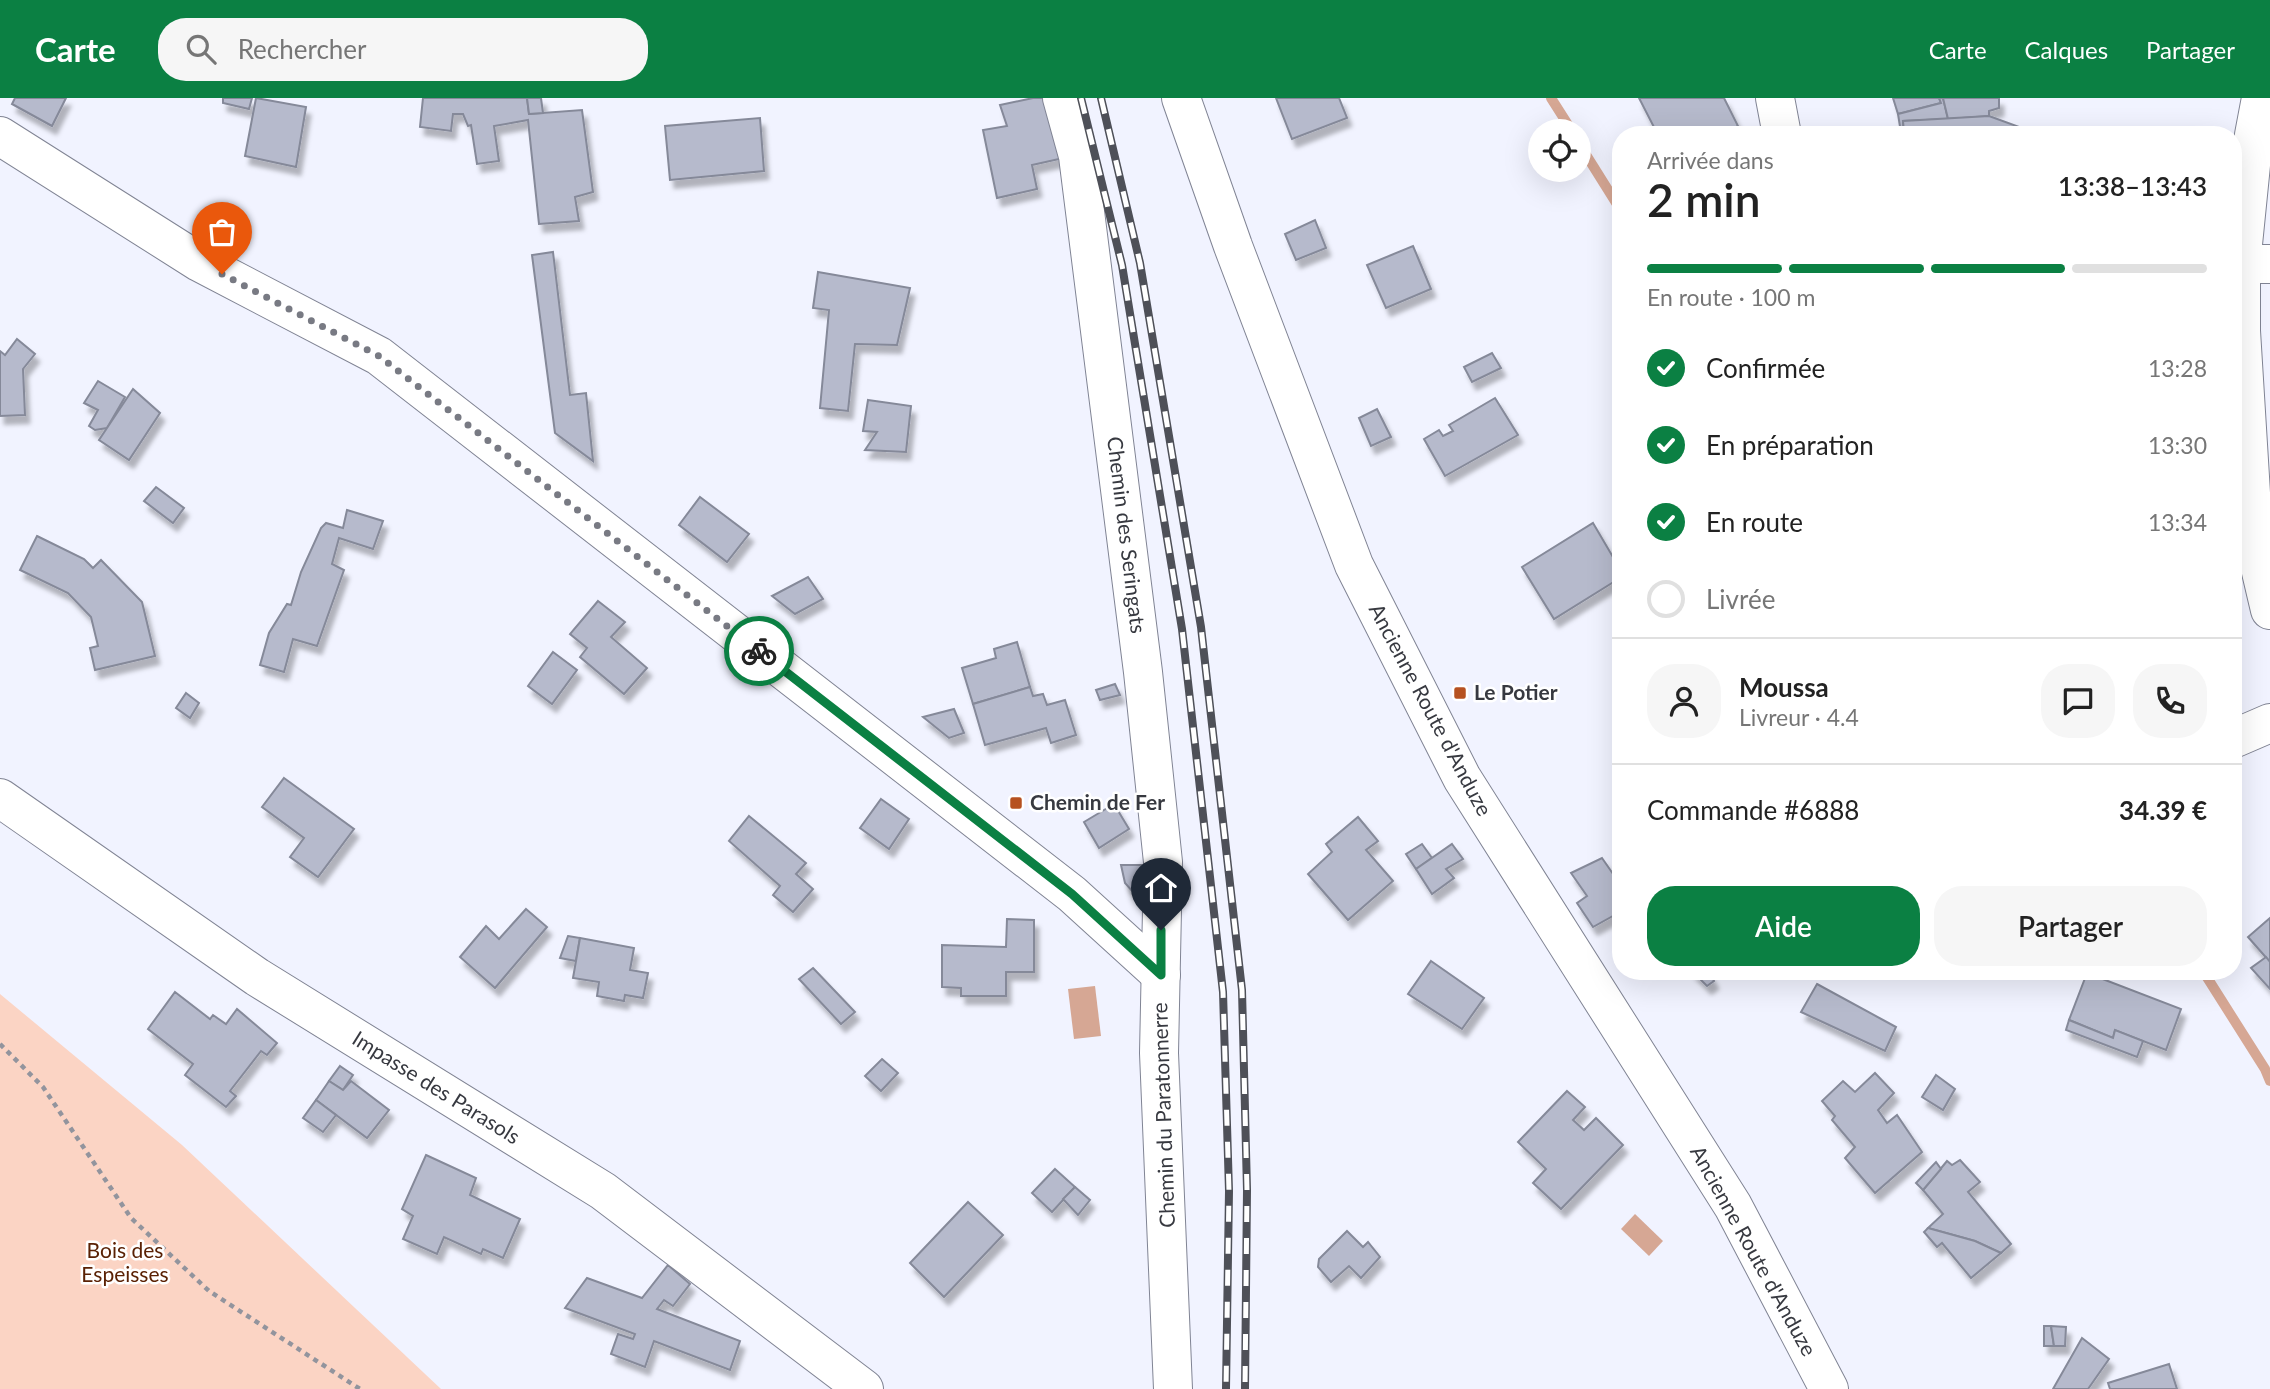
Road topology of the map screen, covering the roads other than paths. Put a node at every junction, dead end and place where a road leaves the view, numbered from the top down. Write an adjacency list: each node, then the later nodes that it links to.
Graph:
1 (1062, 98): 12 (street, Chemin des Seringats)
2 (1181, 98): 15 (street, Ancienne Route d'Anduze)
3 (1775, 98): 5 (street)
4 (2261, 98): 7 (street)
5 (1780, 126)
6 (0, 136): 12 (street, Chemin du Paratonnerre)
7 (2255, 264): 8 (street)
8 (2270, 610)
9 (2270, 723): 10 (street)
10 (2242, 735)
11 (0, 799): 13 (street, Impasse des Parasols)
12 (1161, 975): 14 (street, Chemin du Paratonnerre)
13 (864, 1389)
14 (1173, 1389)
15 (1829, 1389)

